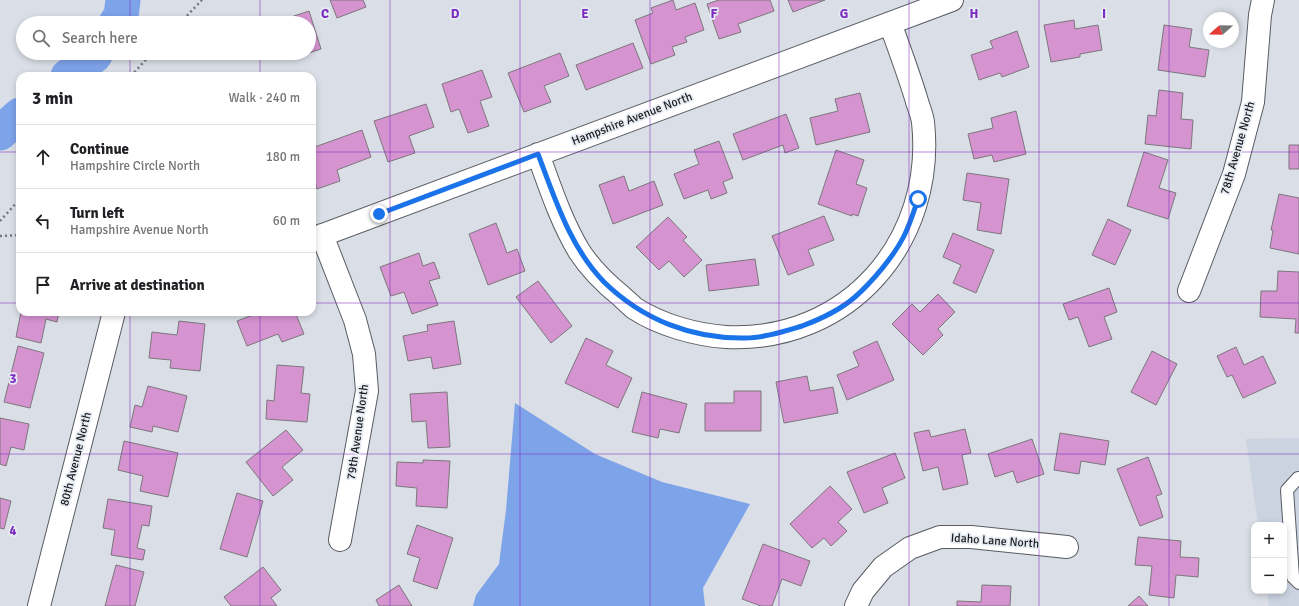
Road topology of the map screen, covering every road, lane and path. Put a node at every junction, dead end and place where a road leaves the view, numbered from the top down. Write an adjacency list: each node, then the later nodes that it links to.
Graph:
1 (202, 0): 4 (path)
2 (952, 0): 5 (street, Hampshire Avenue North)
3 (1263, 0): 14 (street, 78th Avenue North)
4 (187, 16)
5 (890, 23): 8 (street, Hampshire Avenue North); 8 (street)
6 (146, 60): 7 (path)
7 (135, 72)
8 (538, 154): 13 (street, Hampshire Avenue North)
9 (16, 203): 10 (path)
10 (0, 221)
11 (0, 236): 12 (path)
12 (16, 236)
13 (317, 237): 17 (street, 79th Avenue North)
14 (1189, 291)
15 (113, 316): 20 (street, 80th Avenue North)
16 (1299, 479): 19 (lane)
17 (340, 540)
18 (1067, 547): 21 (street, Idaho Lane North)
19 (1299, 583)
20 (39, 606)
21 (856, 606)

